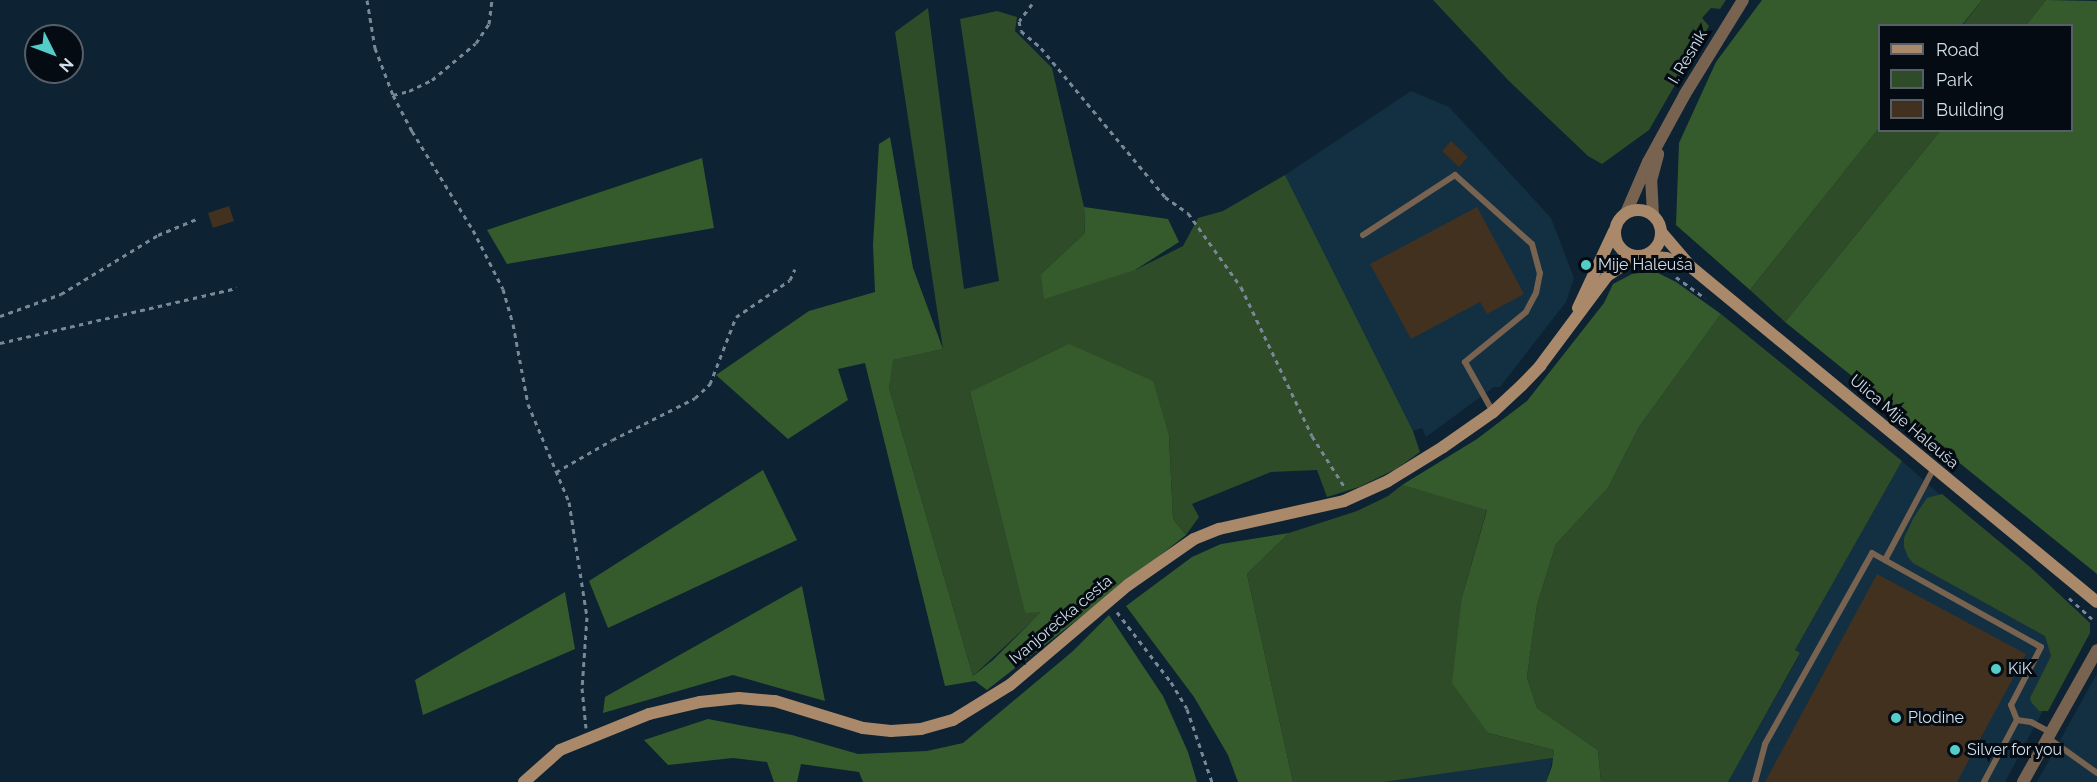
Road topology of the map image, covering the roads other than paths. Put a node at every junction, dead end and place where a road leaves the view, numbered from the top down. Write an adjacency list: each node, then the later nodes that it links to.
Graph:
1 (1743, 0): 2 (street, I. Resnik)
2 (1664, 132): 3 (street, I. Resnik); 4 (street, I. Resnik)
3 (1626, 213): 4 (main road); 5 (main road)
4 (1653, 215): 6 (main road)
5 (1614, 230): 8 (main road); 10 (main road, Ivanjorečka cesta)
6 (1661, 232): 8 (main road); 9 (main road, Ulica Mije Haleuša)
7 (1363, 235): 11 (lane)
8 (1639, 256): 9 (main road, Ulica Mije Haleuša); 10 (main road, Ivanjorečka cesta)
9 (1691, 267): 12 (main road, Ulica Mije Haleuša)
10 (1572, 323): 11 (main road, Ivanjorečka cesta)
11 (1493, 412): 19 (main road, Ivanjorečka cesta)
12 (1934, 468): 13 (lane); 14 (main road, Ulica Mije Haleuša)
13 (1885, 560): 16 (lane); 20 (lane)
14 (2097, 602)
15 (2097, 650): 17 (street)
16 (2017, 720): 17 (lane); 21 (lane)
17 (2049, 735): 18 (lane); 22 (street)
18 (2097, 773)
19 (524, 782)
20 (1755, 782)
21 (1984, 782)
22 (2023, 782)

